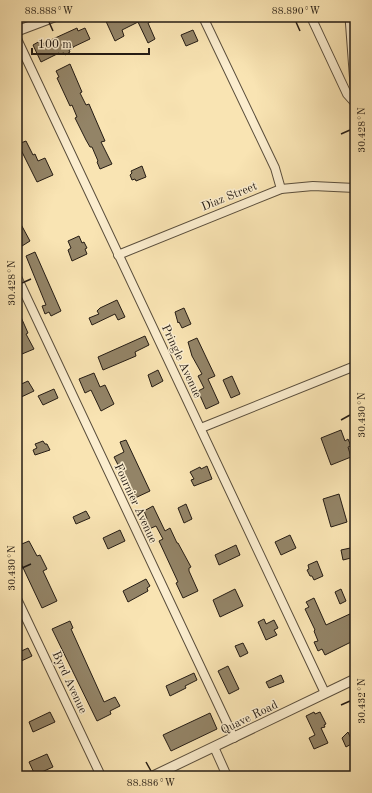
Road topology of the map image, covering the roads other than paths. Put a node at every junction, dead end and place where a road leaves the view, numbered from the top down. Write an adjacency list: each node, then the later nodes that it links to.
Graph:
1 (54, 17): 5 (street)
2 (203, 17): 10 (street)
3 (311, 17): 8 (street)
4 (350, 17): 7 (street)
5 (17, 31)
6 (17, 39): 11 (street, Pringle Avenue)
7 (355, 84)
8 (355, 103)
9 (355, 188): 10 (street, Diaz Street)
10 (281, 189): 11 (street, Diaz Street)
11 (118, 255): 14 (street, Pringle Avenue)
12 (17, 277): 18 (street, Fournier Avenue)
13 (355, 366): 14 (street)
14 (200, 428): 17 (street, Pringle Avenue)
15 (17, 599): 20 (street, Byrd Avenue)
16 (355, 679): 17 (street, Quave Road)
17 (325, 693): 18 (street, Quave Road)
18 (234, 738): 19 (street, Quave Road)
19 (214, 747): 21 (street, Quave Road); 22 (street)
20 (102, 776)
21 (153, 776)
22 (227, 776)

